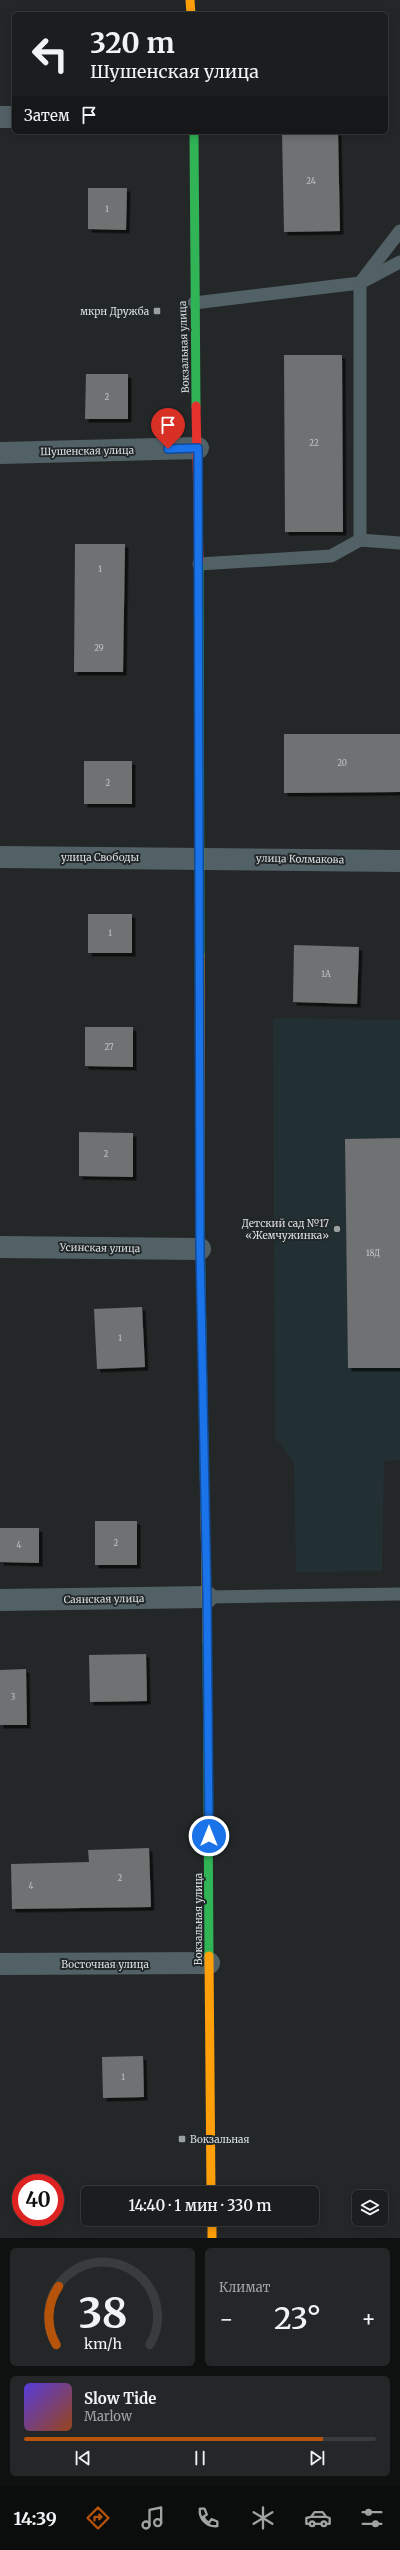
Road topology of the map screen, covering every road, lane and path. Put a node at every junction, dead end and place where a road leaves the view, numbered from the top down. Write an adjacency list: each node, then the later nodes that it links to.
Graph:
1 (190, 0): 2 (street)
2 (191, 12)
3 (0, 117): 4 (street)
4 (12, 117)
5 (194, 134): 9 (street, Вокзальная улица)
6 (400, 232): 8 (lane)
7 (400, 262): 8 (lane)
8 (360, 283): 9 (lane); 12 (lane)
9 (194, 303): 10 (street, Вокзальная улица)
10 (198, 448): 11 (street, Шушенская улица); 14 (street, Вокзальная улица)
11 (0, 453)
12 (360, 540): 13 (lane); 14 (lane)
13 (400, 543)
14 (199, 564): 16 (street, Вокзальная улица)
15 (0, 857): 16 (street, улица Свободы)
16 (200, 858): 17 (street, улица Колмакова); 19 (street, Вокзальная улица)
17 (400, 861)
18 (0, 1247): 19 (street, Усинская улица)
19 (200, 1249): 21 (street, Вокзальная улица)
20 (400, 1594): 21 (lane)
21 (207, 1598): 22 (street, Саянская улица); 23 (street, Вокзальная улица)
22 (0, 1600)
23 (210, 1963): 24 (street, Восточная улица); 25 (street, Вокзальная улица)
24 (0, 1964)
25 (212, 2186)
26 (212, 2226): 27 (street)
27 (212, 2238)

